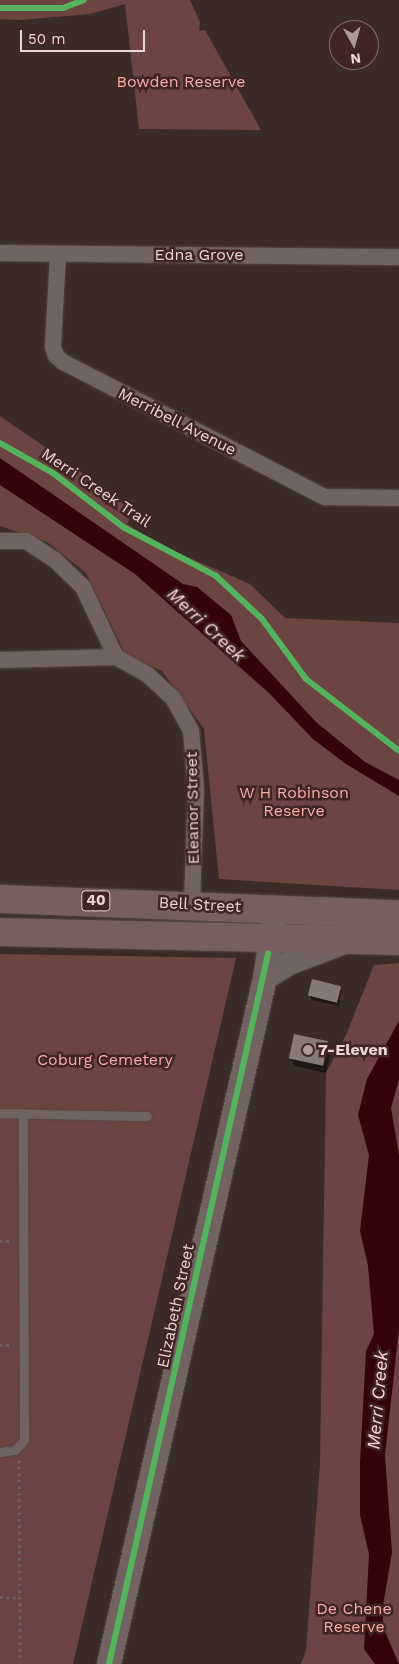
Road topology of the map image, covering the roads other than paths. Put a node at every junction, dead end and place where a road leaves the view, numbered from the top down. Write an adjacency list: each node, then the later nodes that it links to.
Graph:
1 (0, 253): 2 (street, Edna Grove)
2 (58, 254): 3 (street, Edna Grove); 4 (street, Merribell Avenue)
3 (399, 257)
4 (399, 498)
5 (0, 541): 6 (street)
6 (116, 656): 7 (street); 9 (street, Eleanor Street)
7 (0, 660)
8 (0, 899): 9 (highway, Bell Street / 40)
9 (192, 904): 10 (highway, Bell Street / 40)
10 (276, 908): 11 (highway, Bell Street / 40); 13 (main road, Elizabeth Street)
11 (399, 914)
12 (0, 932): 13 (highway, Bell Street / 40)
13 (271, 936): 14 (highway, Bell Street / 40); 16 (main road, Elizabeth Street)
14 (351, 940): 15 (highway, Bell Street / 40); 16 (main road)
15 (399, 941)
16 (264, 978): 21 (main road, Elizabeth Street)
17 (0, 1113): 18 (lane)
18 (23, 1113): 19 (lane); 20 (lane)
19 (147, 1116)
20 (0, 1452)
21 (109, 1664)

